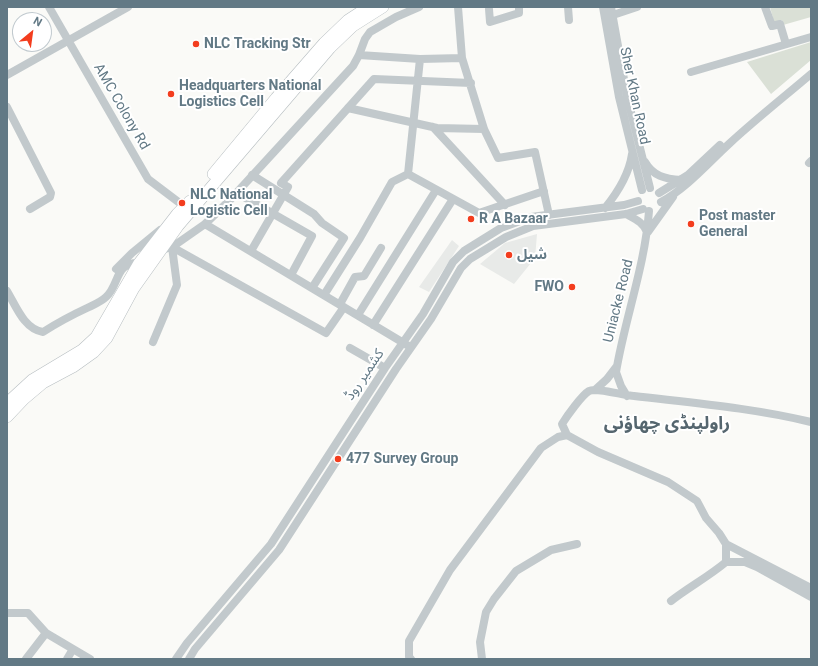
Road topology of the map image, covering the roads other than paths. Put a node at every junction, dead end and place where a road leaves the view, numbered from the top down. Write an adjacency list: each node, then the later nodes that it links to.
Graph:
1 (49, 7): 16 (street, AMC Colony Rd)
2 (128, 7): 16 (street)
3 (368, 7): 51 (main road)
4 (383, 7): 59 (main road)
5 (419, 7): 18 (street)
6 (458, 7): 19 (street)
7 (519, 7): 12 (street)
8 (568, 7): 14 (street)
9 (603, 7): 32 (street, Sher Khan Road)
10 (637, 7): 13 (street)
11 (765, 7): 17 (street)
12 (489, 9)
13 (612, 11): 33 (street, Sher Khan Road)
14 (569, 20)
15 (811, 37): 17 (street)
16 (68, 41): 24 (street); 51 (street, AMC Colony Rd)
17 (786, 44): 22 (street)
18 (359, 55): 20 (street); 35 (street)
19 (462, 58): 20 (street); 26 (street)
20 (420, 59): 25 (street)
21 (811, 67): 36 (street)
22 (690, 72)
23 (811, 74): 42 (street)
24 (7, 75)
25 (418, 80): 26 (street); 28 (street); 29 (street)
26 (471, 83): 31 (street)
27 (7, 107): 49 (street)
28 (348, 108): 29 (street); 43 (street)
29 (413, 123): 30 (street); 34 (street)
30 (433, 127): 31 (street); 47 (street)
31 (484, 129): 39 (street)
32 (632, 151): 37 (street, Sher Khan Road); 48 (street)
33 (643, 158): 36 (street); 37 (street, Sher Khan Road)
34 (408, 174): 38 (street); 65 (street)
35 (252, 175): 40 (street); 43 (street)
36 (681, 180): 41 (street)
37 (646, 189): 41 (street); 45 (street)
38 (436, 190): 44 (street); 68 (street)
39 (544, 192): 47 (street); 54 (street)
40 (237, 193): 52 (street); 55 (street)
41 (659, 193): 46 (street)
42 (675, 194): 46 (street); 56 (street)
43 (283, 196): 52 (street); 63 (street)
44 (453, 199): 47 (street); 69 (street)
45 (638, 201): 48 (street, کشمیر روڈ); 50 (street)
46 (661, 202): 50 (street)
47 (504, 205)
48 (604, 208): 54 (street, کشمیر روڈ)
49 (30, 209)
50 (646, 210): 53 (street, کشمیر روڈ); 56 (street, Uniacke Road)
51 (181, 211): 61 (main road); 66 (street)
52 (273, 214): 60 (street); 62 (street)
53 (626, 214): 56 (street); 73 (street, کشمیر روڈ)
54 (549, 215): 71 (street, کشمیر روڈ)
55 (205, 224): 57 (street); 60 (street)
56 (648, 232): 75 (street, Uniacke Road)
57 (172, 247): 59 (street); 67 (street); 70 (street)
58 (381, 248): 67 (street)
59 (160, 251): 61 (main road)
60 (251, 251): 62 (street)
61 (144, 264): 66 (street); 79 (main road); 80 (main road)
62 (291, 275): 63 (street)
63 (312, 288): 65 (street)
64 (7, 291): 66 (street)
65 (324, 295): 67 (street)
66 (102, 300)
67 (342, 306): 68 (street)
68 (358, 315): 69 (street)
69 (374, 325): 71 (street)
70 (153, 342)
71 (403, 342): 73 (street); 74 (street, کشمیر روڈ)
72 (350, 348): 74 (street)
73 (411, 348): 76 (street, کشمیر روڈ)
74 (387, 366): 76 (street); 82 (street, کشمیر روڈ)
75 (617, 366): 77 (street); 78 (street, Uniacke Road)
76 (396, 369): 83 (street, کشمیر روڈ)
77 (595, 390): 78 (street); 84 (street)
78 (627, 396): 81 (street)
79 (7, 403)
80 (7, 417)
81 (811, 422)
82 (348, 425): 83 (street); 85 (street, کشمیر روڈ)
83 (356, 431): 86 (street, کشمیر روڈ)
84 (567, 435): 88 (street); 105 (street)
85 (336, 443): 86 (street); 90 (street, کشمیر روڈ)
86 (344, 449): 91 (street, کشمیر روڈ)
87 (576, 544): 106 (street)
88 (726, 544): 89 (street); 92 (street)
89 (726, 562): 93 (street); 94 (street)
90 (252, 566): 91 (street); 96 (street, کشمیر روڈ)
91 (260, 572): 97 (street, کشمیر روڈ)
92 (811, 588)
93 (811, 597)
94 (671, 601)
95 (7, 613): 98 (street)
96 (206, 620): 97 (street); 103 (street, کشمیر روڈ)
97 (214, 626): 104 (street, کشمیر روڈ)
98 (46, 633): 99 (street); 100 (street)
99 (73, 648): 101 (street); 102 (street)
100 (27, 659)
101 (67, 659)
102 (90, 659)
103 (176, 659)
104 (189, 659)
105 (411, 659)
106 (482, 659)

